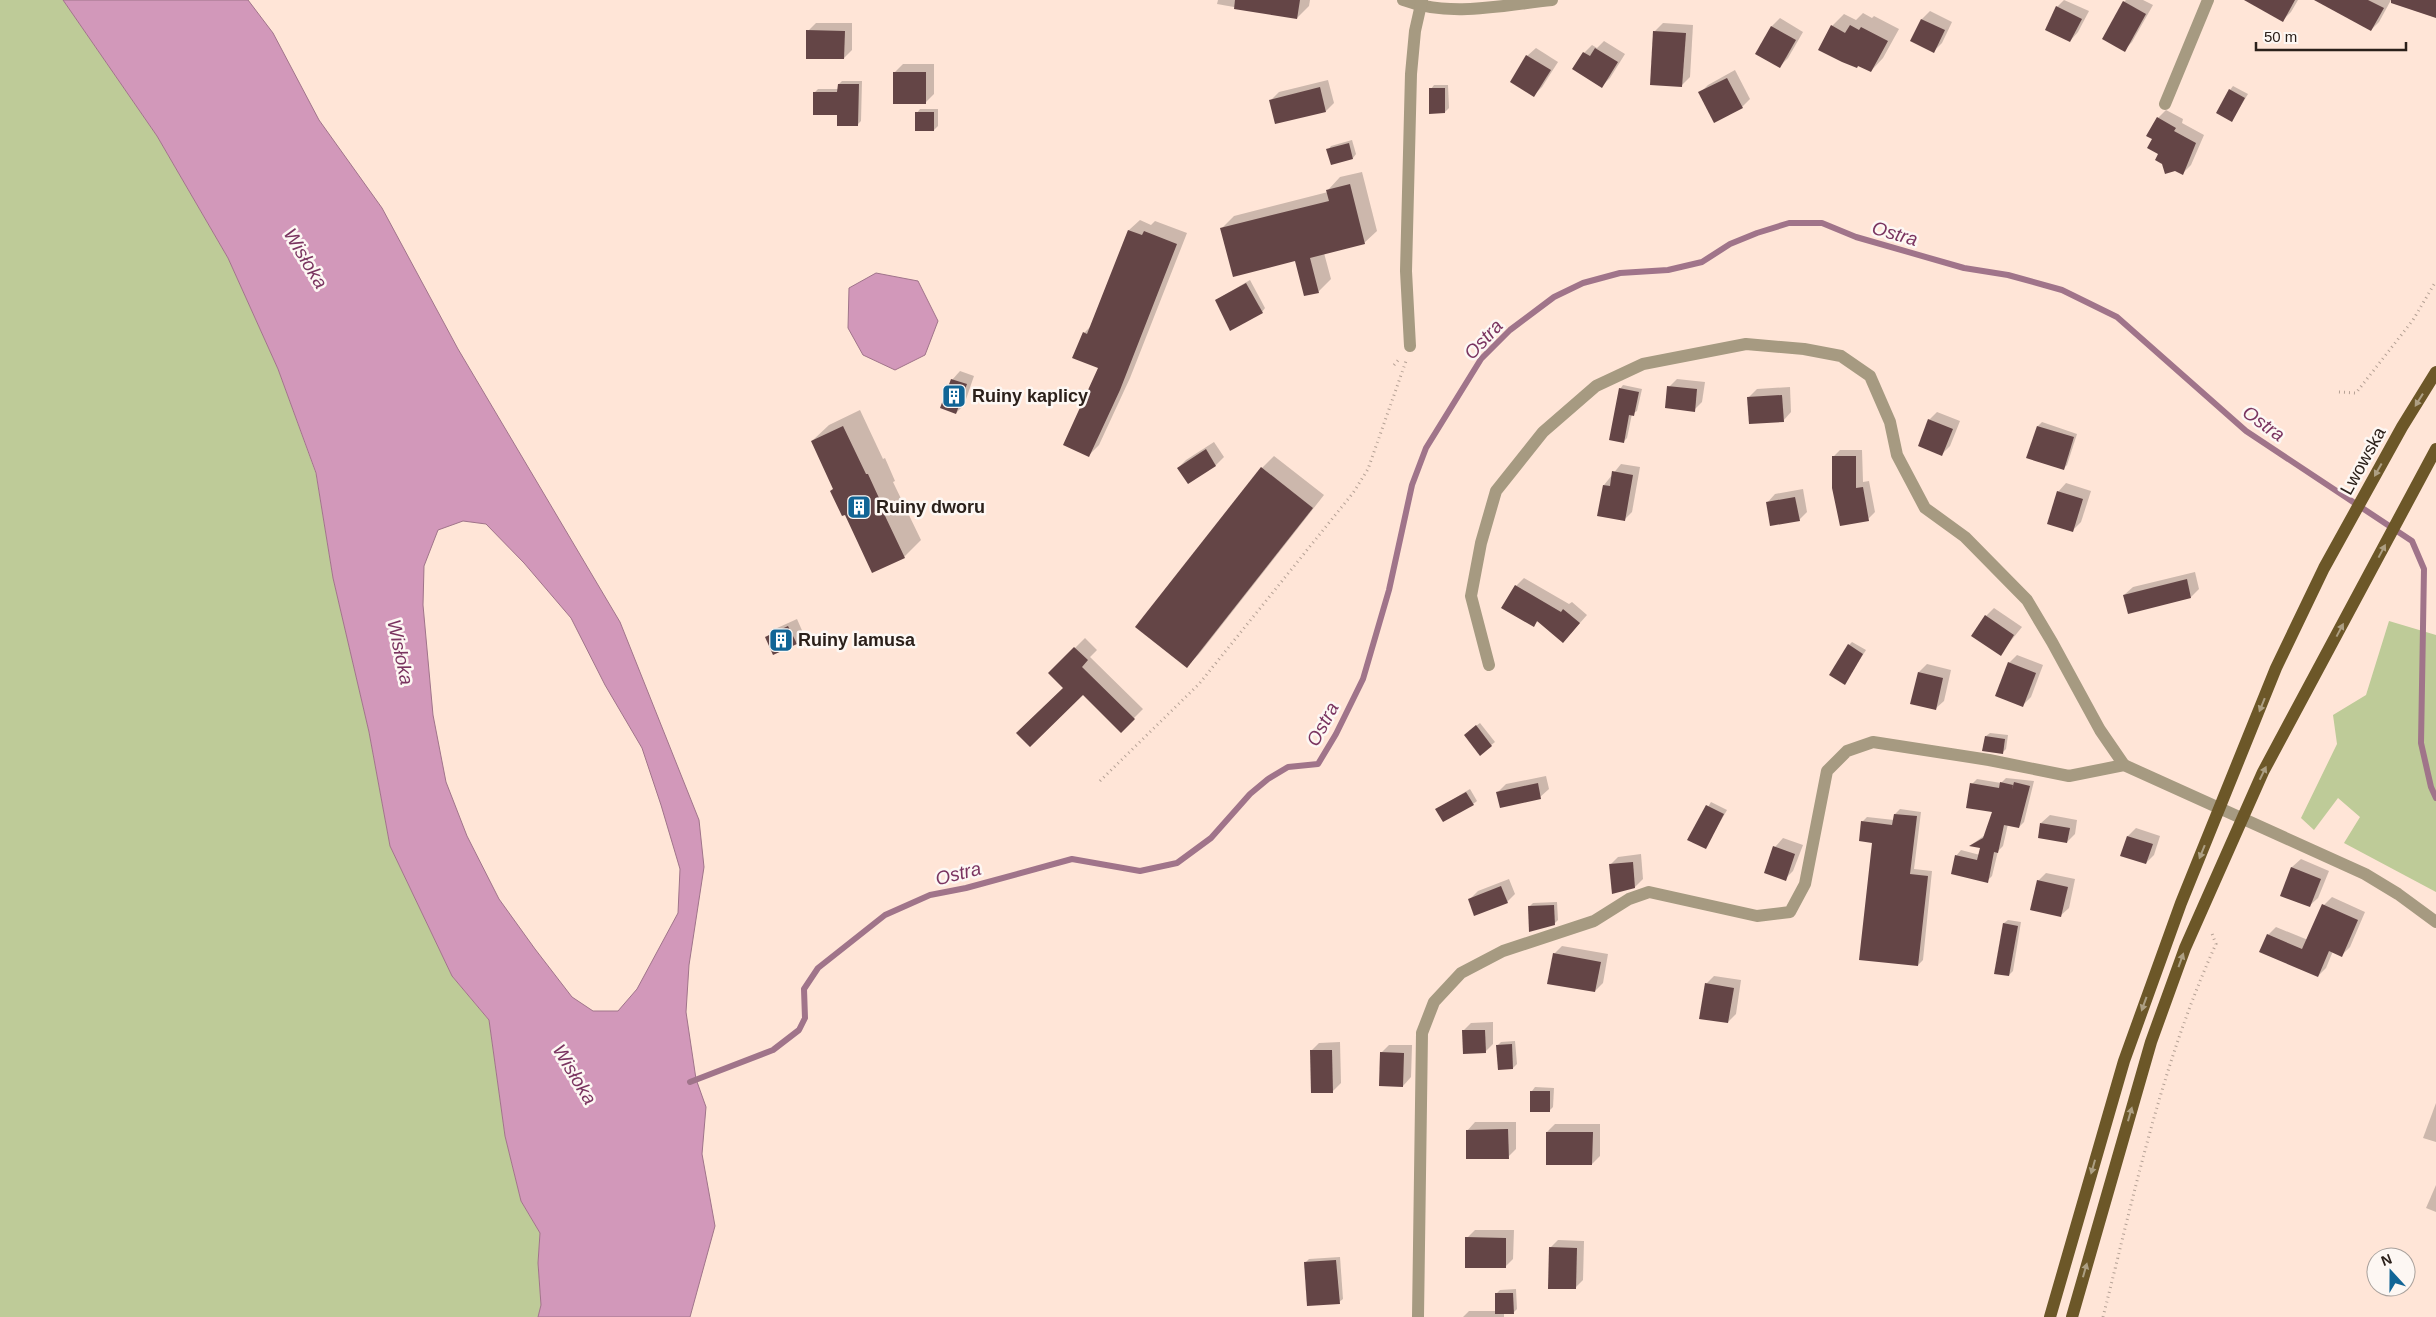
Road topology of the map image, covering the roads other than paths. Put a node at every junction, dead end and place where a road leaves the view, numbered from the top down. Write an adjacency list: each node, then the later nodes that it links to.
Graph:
1 (1403, 0): 4 (street)
2 (1552, 0): 4 (street)
3 (2208, 0): 5 (street)
4 (1421, 3): 6 (street)
5 (2165, 104)
6 (1410, 346)
7 (2436, 372): 11 (main road, Lwowska, one-way to 11)
8 (2435, 451): 12 (main road, one-way to 8)
9 (1489, 665): 10 (street)
10 (2124, 765): 11 (street); 14 (street)
11 (2220, 807): 12 (street); 15 (main road, Lwowska, one-way to 15)
12 (2243, 817): 13 (street); 16 (main road, one-way to 12)
13 (2436, 922)
14 (1418, 1317)
15 (2050, 1317)
16 (2072, 1317)

